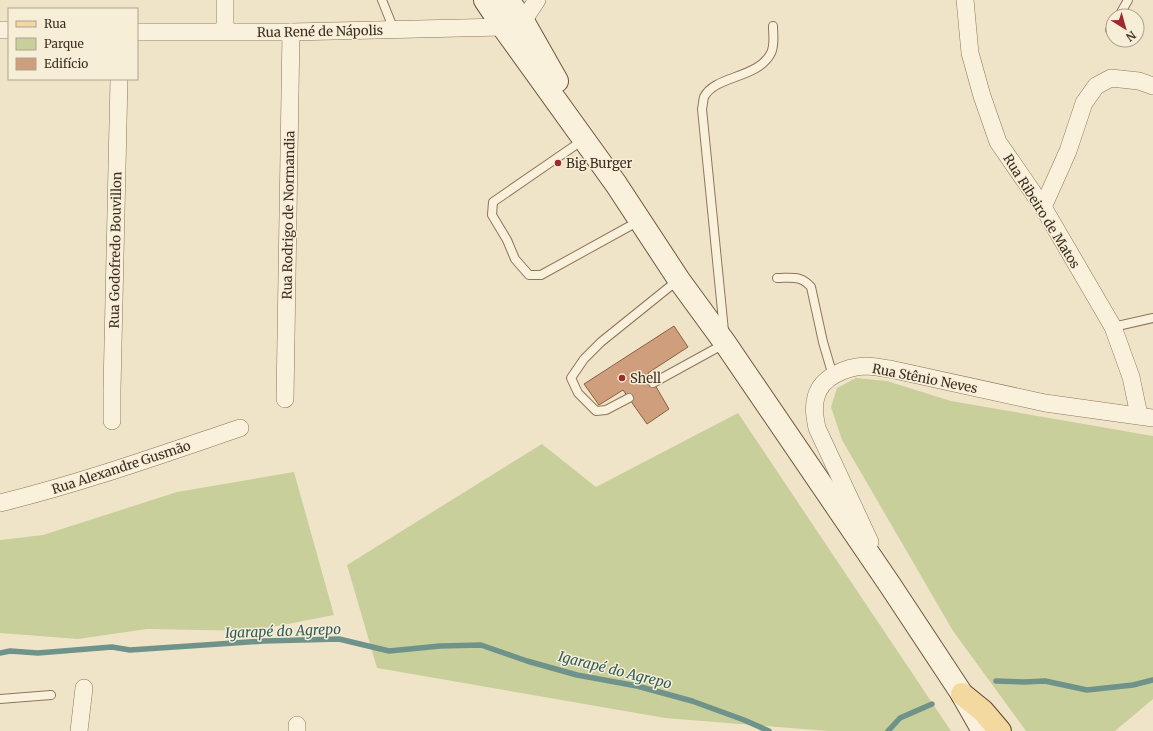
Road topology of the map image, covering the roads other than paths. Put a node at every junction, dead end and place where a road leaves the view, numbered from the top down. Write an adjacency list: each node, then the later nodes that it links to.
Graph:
1 (225, 0): 10 (street)
2 (382, 0): 9 (lane)
3 (485, 0): 7 (main road)
4 (508, 0): 7 (main road)
5 (537, 0): 7 (street)
6 (964, 0): 17 (street, Rua Ribeiro de Matos)
7 (513, 24): 9 (street, Rua René de Nápolis); 15 (main road); 16 (main road)
8 (772, 26): 23 (lane)
9 (394, 30): 12 (street, Rua René de Nápolis)
10 (225, 31): 11 (street, Rua René de Nápolis); 12 (street, Rua René de Nápolis)
11 (138, 32)
12 (291, 32): 27 (street, Rua Rodrigo de Normandia)
13 (118, 80): 29 (street, Rua Godofredo Bouvillon)
14 (1153, 86): 17 (street)
15 (584, 139): 16 (main road); 18 (lane)
16 (616, 184): 18 (main road)
17 (1043, 207): 22 (street, Rua Ribeiro de Matos)
18 (641, 220): 20 (main road)
19 (777, 278): 24 (lane)
20 (679, 280): 23 (main road); 26 (lane)
21 (1153, 318): 22 (lane)
22 (1113, 328): 28 (street, Rua Ribeiro de Matos)
23 (725, 344): 25 (lane); 32 (main road)
24 (833, 376): 28 (street, Rua Stênio Neves); 32 (street, Rua Stênio Neves)
25 (653, 383)
26 (629, 398)
27 (285, 399)
28 (1146, 416)
29 (112, 421)
30 (240, 428): 31 (street, Rua Alexandre Gusmão)
31 (0, 503)
32 (890, 586): 34 (main road)
33 (84, 688): 37 (street)
34 (962, 694): 38 (main road); 39 (main road)
35 (51, 695): 36 (lane)
36 (0, 699)
37 (79, 731)
38 (983, 731)
39 (1000, 731)

